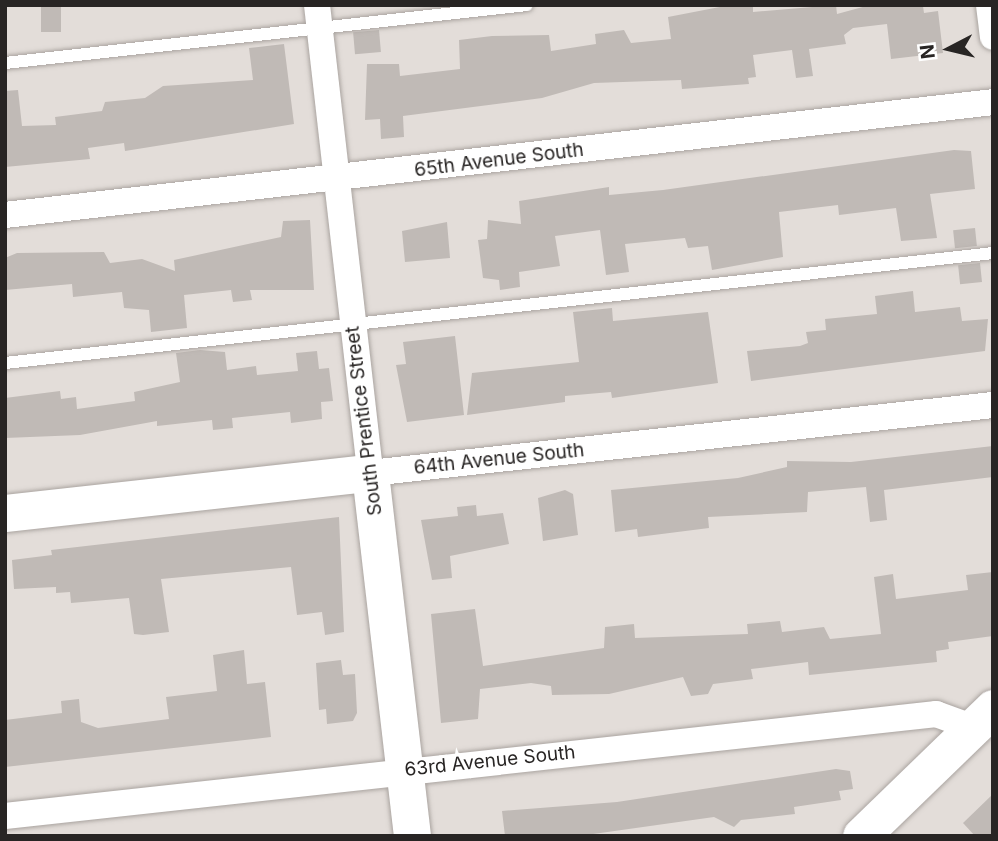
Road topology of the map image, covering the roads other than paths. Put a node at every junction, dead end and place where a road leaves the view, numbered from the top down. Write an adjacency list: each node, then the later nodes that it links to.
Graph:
1 (527, 5): 3 (lane)
2 (989, 5): 4 (street)
3 (318, 17): 5 (lane); 7 (street, South Prentice Street)
4 (993, 37)
5 (5, 63)
6 (993, 102): 7 (street, 65th Avenue South)
7 (336, 179): 8 (street, 65th Avenue South); 10 (street, South Prentice Street)
8 (5, 215)
9 (993, 253): 10 (lane)
10 (352, 321): 11 (lane); 13 (street, South Prentice Street)
11 (5, 363)
12 (993, 405): 13 (street, 64th Avenue South)
13 (370, 473): 14 (street, 64th Avenue South); 16 (street, South Prentice Street)
14 (5, 513)
15 (983, 718): 16 (street, 63rd Avenue South); 19 (street)
16 (405, 770): 17 (street, 63rd Avenue South); 18 (street, South Prentice Street)
17 (5, 816)
18 (412, 836)
19 (861, 836)

